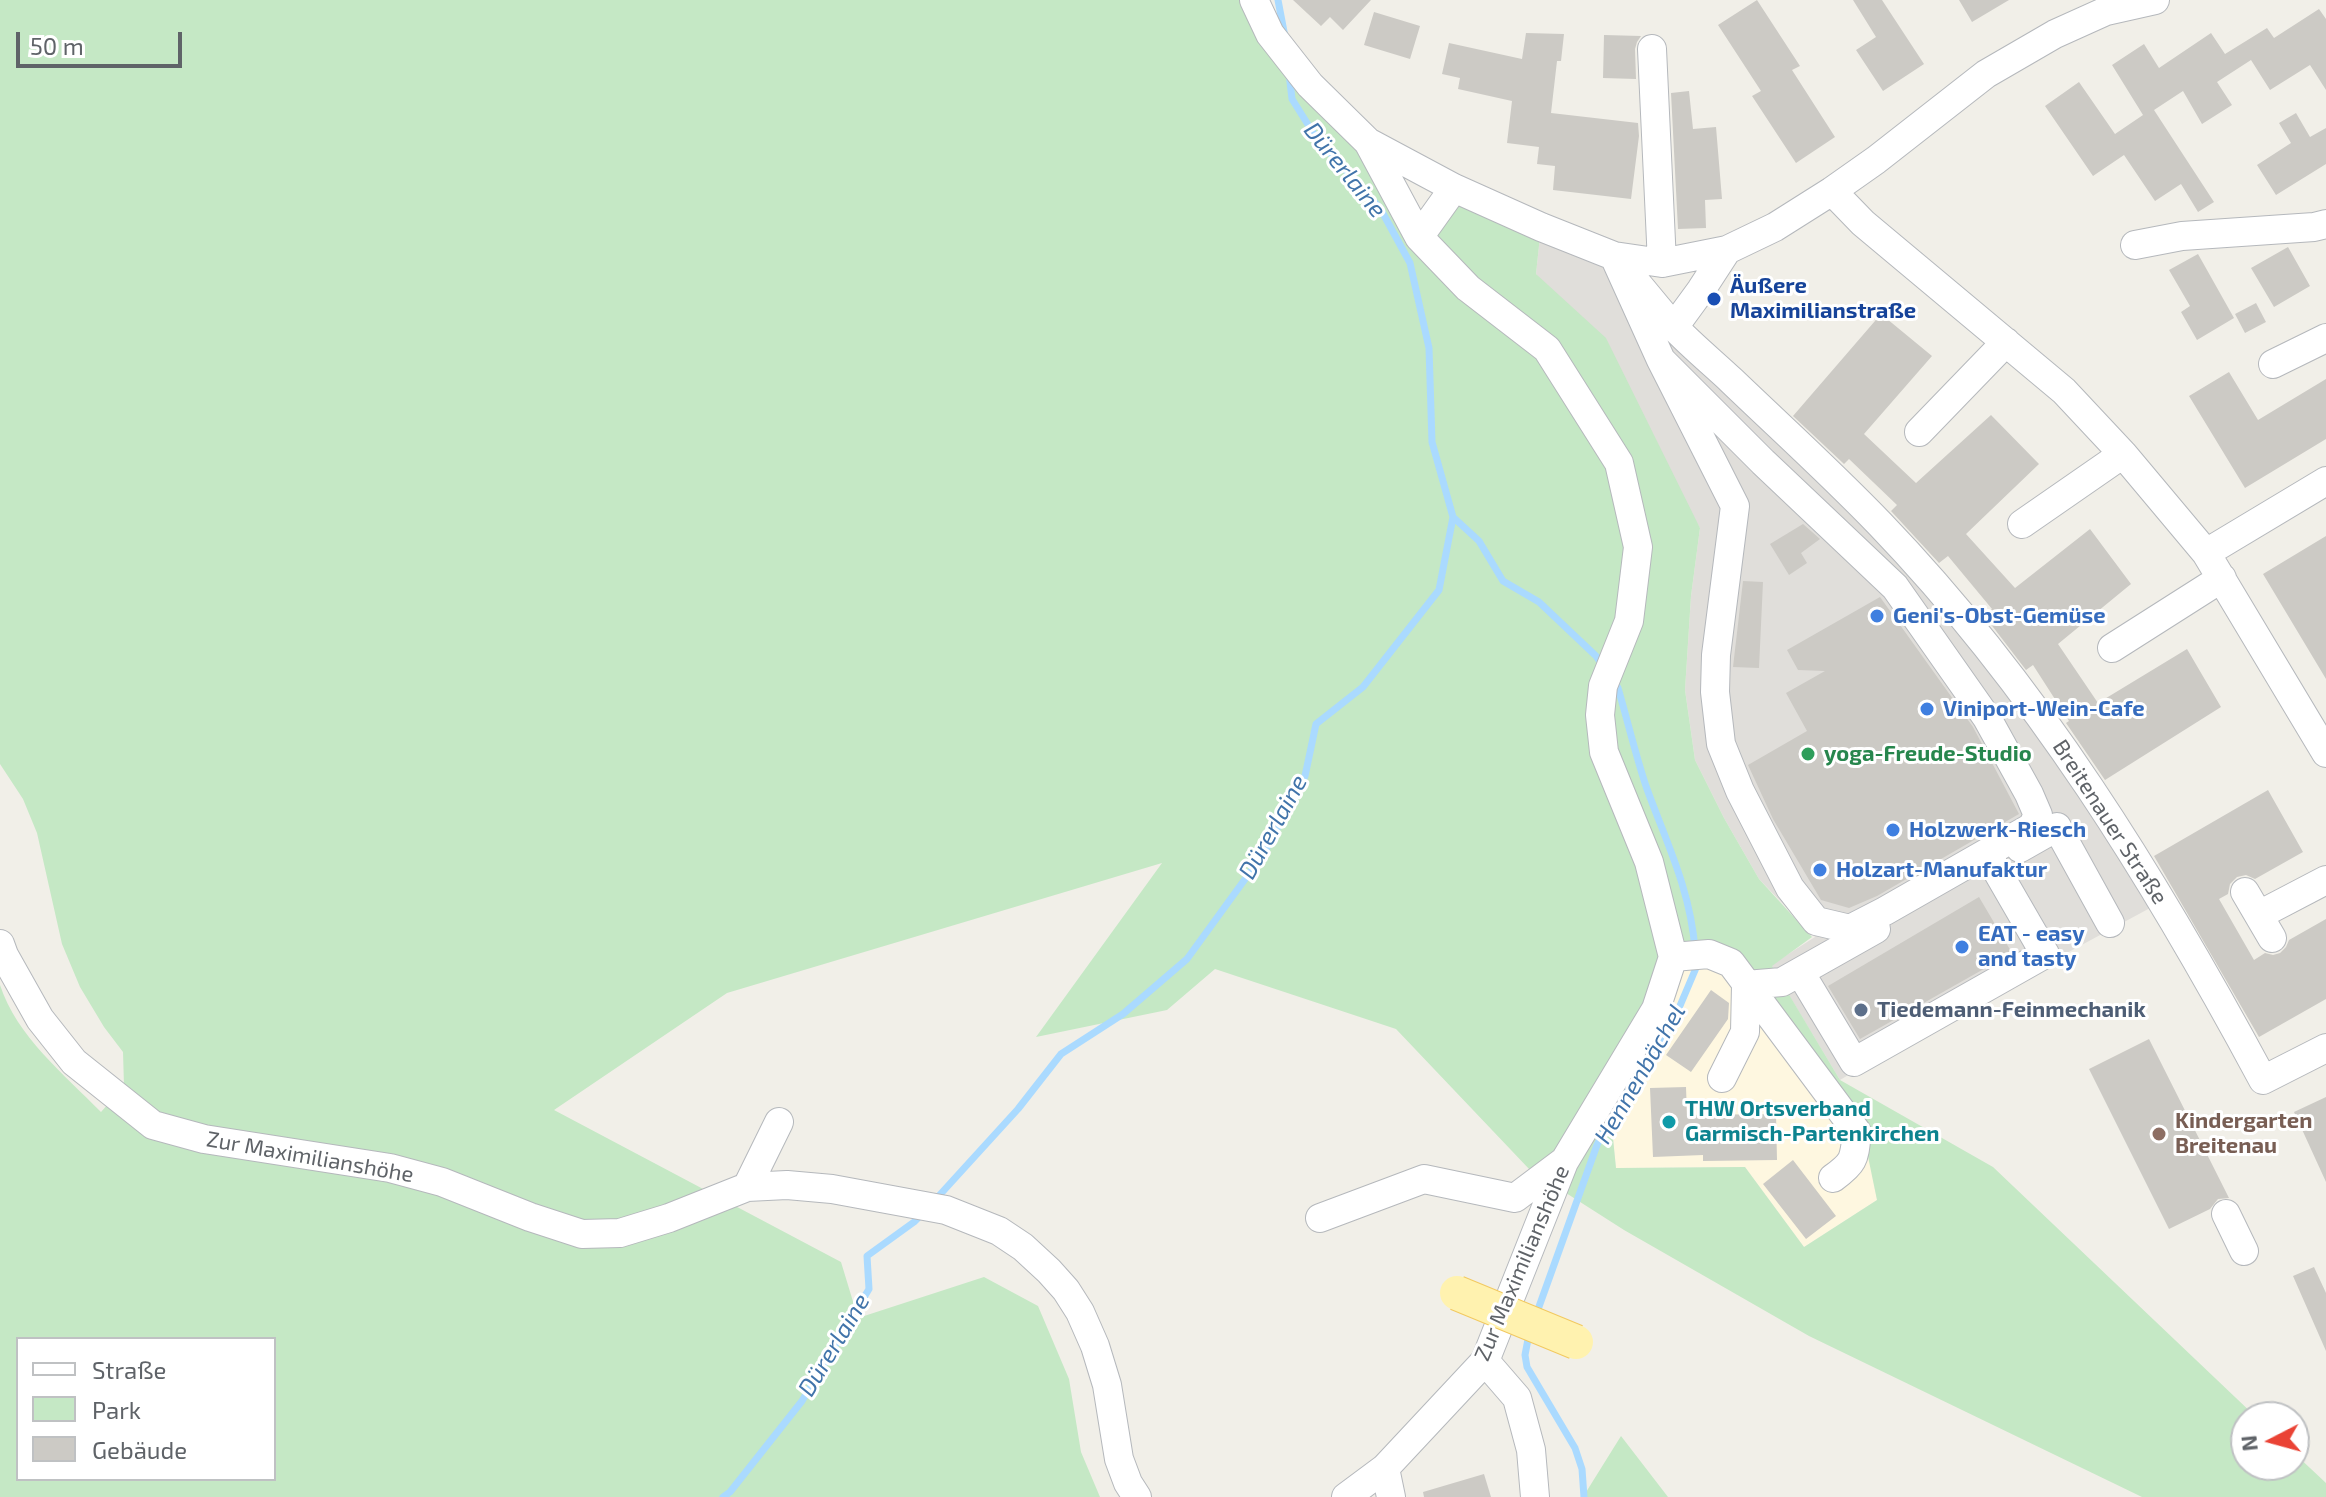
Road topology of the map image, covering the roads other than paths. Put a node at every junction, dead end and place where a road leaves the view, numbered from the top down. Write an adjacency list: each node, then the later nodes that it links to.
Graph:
1 (1254, 0): 4 (street)
2 (2155, 0): 6 (street)
3 (1652, 49): 12 (street)
4 (1368, 142): 5 (street); 8 (street)
5 (1454, 188): 8 (street); 11 (street)
6 (1832, 191): 10 (street); 15 (street)
7 (2326, 224): 9 (street)
8 (1419, 237): 31 (street)
9 (2135, 245)
10 (1727, 250): 12 (street); 13 (street)
11 (1614, 256): 12 (street); 13 (street, Breitenauer Straße); 16 (street)
12 (1662, 263)
13 (1674, 327): 34 (street, Breitenauer Straße)
14 (2326, 338): 17 (street)
15 (2006, 342): 18 (street); 19 (street)
16 (1661, 360): 16 (street)
17 (2273, 364)
18 (1919, 432)
19 (2123, 454): 21 (street); 22 (street)
20 (2326, 481): 22 (street)
21 (2022, 524)
22 (2206, 553): 23 (street)
23 (2222, 578): 24 (street); 25 (street)
24 (2112, 648)
25 (2326, 753)
26 (1993, 864): 29 (street); 32 (street); 32 (street)
27 (2326, 880): 28 (street)
28 (2259, 915)
29 (2110, 923)
30 (0, 944): 39 (street, Zur Maximilianshöhe)
31 (1688, 955): 33 (street); 37 (street, Zur Maximilianshöhe)
32 (1800, 972): 33 (street)
33 (1746, 985): 35 (street); 38 (street)
34 (2326, 1048)
35 (1722, 1078)
36 (779, 1122): 39 (street)
37 (1564, 1162): 41 (street); 45 (street, Zur Maximilianshöhe)
38 (1833, 1178)
39 (747, 1187): 47 (street, Zur Maximilianshöhe)
40 (2226, 1214): 42 (street)
41 (1320, 1218)
42 (2244, 1251)
43 (1457, 1293): 44 (main road, bridge)
44 (1576, 1342)
45 (1485, 1361): 46 (street, Zur Maximilianshöhe); 50 (street)
46 (1385, 1468): 48 (street, Zur Maximilianshöhe); 49 (street)
47 (1137, 1497)
48 (1346, 1497)
49 (1391, 1497)
50 (1535, 1497)

